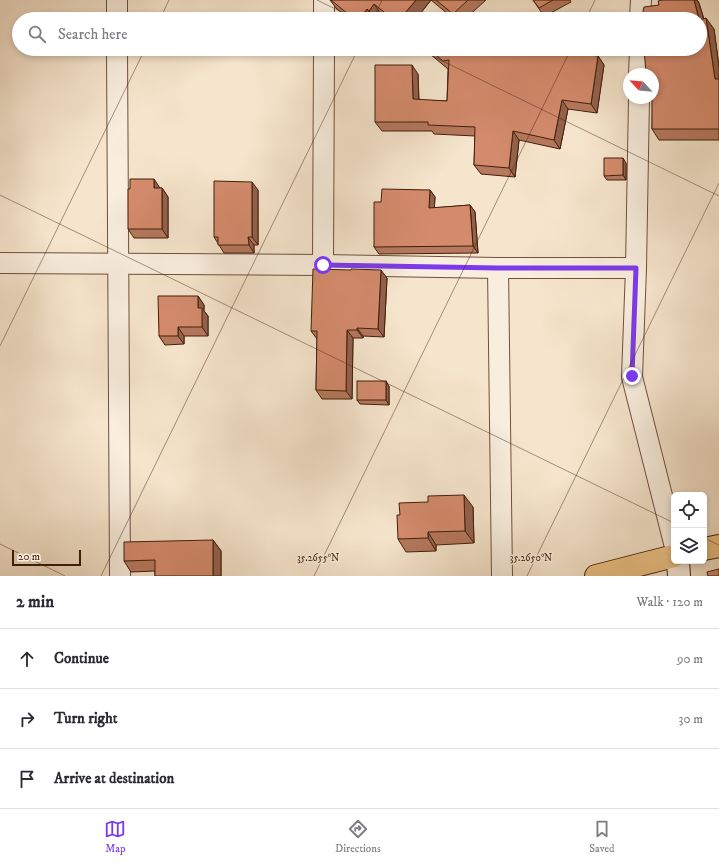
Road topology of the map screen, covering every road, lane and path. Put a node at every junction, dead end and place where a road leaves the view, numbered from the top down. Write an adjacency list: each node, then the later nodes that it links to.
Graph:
1 (117, 0): 4 (street)
2 (324, 0): 5 (street)
3 (641, 0): 6 (street)
4 (117, 12)
5 (324, 12)
6 (640, 12)
7 (117, 56): 13 (street)
8 (324, 56): 14 (street)
9 (640, 56): 10 (street)
10 (640, 68)
11 (639, 104): 16 (street)
12 (0, 263): 13 (street)
13 (118, 264): 14 (street); 22 (street)
14 (323, 265): 15 (street)
15 (498, 268): 16 (street); 23 (street)
16 (636, 268): 17 (street)
17 (671, 531)
18 (719, 546): 19 (main road)
19 (707, 548)
20 (671, 557): 24 (main road)
21 (678, 564): 25 (street)
22 (120, 576)
23 (502, 576)
24 (596, 576)
25 (679, 576)

